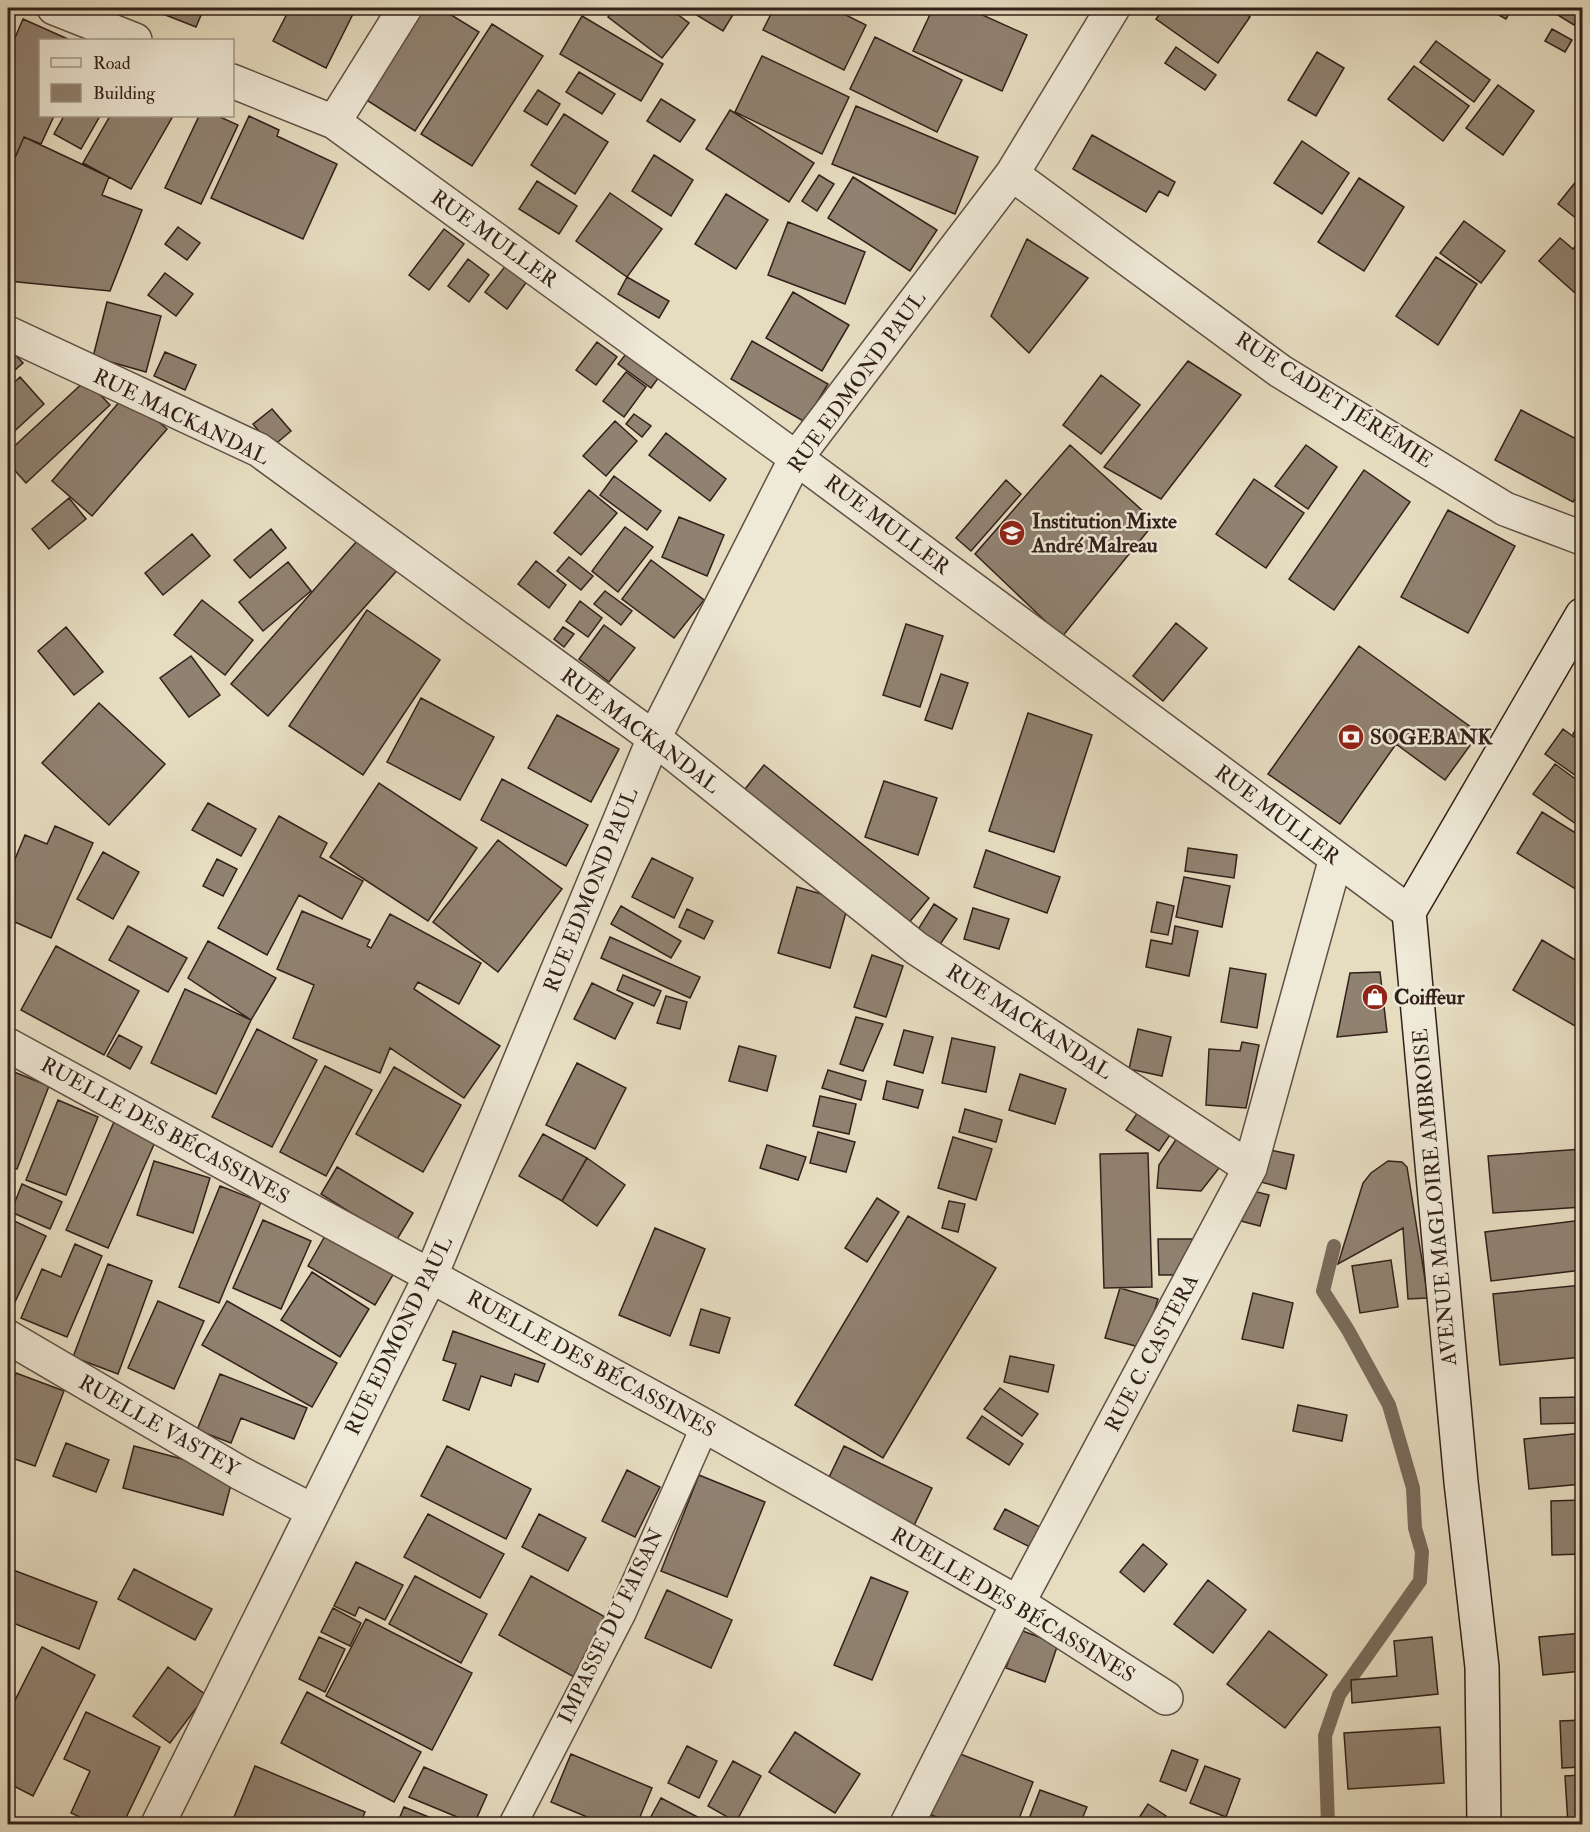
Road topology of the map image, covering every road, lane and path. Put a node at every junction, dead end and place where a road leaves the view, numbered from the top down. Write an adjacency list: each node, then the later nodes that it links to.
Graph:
1 (54, 8): 4 (street)
2 (405, 8): 6 (street)
3 (1113, 8): 7 (street, RUE EDMOND PAUL)
4 (132, 39)
5 (234, 82): 6 (street, RUE MULLER)
6 (334, 122): 9 (street, RUE MULLER)
7 (1012, 174): 9 (street, RUE EDMOND PAUL); 10 (street, RUE CADET JÉRÉMIE)
8 (8, 333): 12 (street, RUE MACKANDAL)
9 (796, 458): 12 (street, RUE EDMOND PAUL); 13 (street, RUE MULLER)
10 (1582, 538)
11 (1582, 615): 14 (street)
12 (654, 738): 16 (street, RUE MACKANDAL); 17 (street, RUE EDMOND PAUL)
13 (1336, 858): 14 (street, RUE MULLER); 16 (street, RUE C. CASTERA)
14 (1409, 912): 26 (street, AVENUE MAGLOIRE AMBROISE)
15 (8, 1045): 17 (street, RUELLE DES BÉCASSINES)
16 (1250, 1168): 21 (street, RUE C. CASTERA)
17 (431, 1275): 19 (street, RUELLE DES BÉCASSINES); 20 (street, RUE EDMOND PAUL)
18 (8, 1337): 20 (street, RUELLE VASTEY)
19 (705, 1426): 21 (street, RUELLE DES BÉCASSINES); 24 (lane, IMPASSE DU FAISAN)
20 (313, 1511): 23 (street, RUE EDMOND PAUL)
21 (1018, 1603): 22 (street, RUELLE DES BÉCASSINES); 25 (street, RUE C. CASTERA)
22 (1166, 1698)
23 (158, 1824)
24 (513, 1824)
25 (907, 1824)
26 (1484, 1824)

